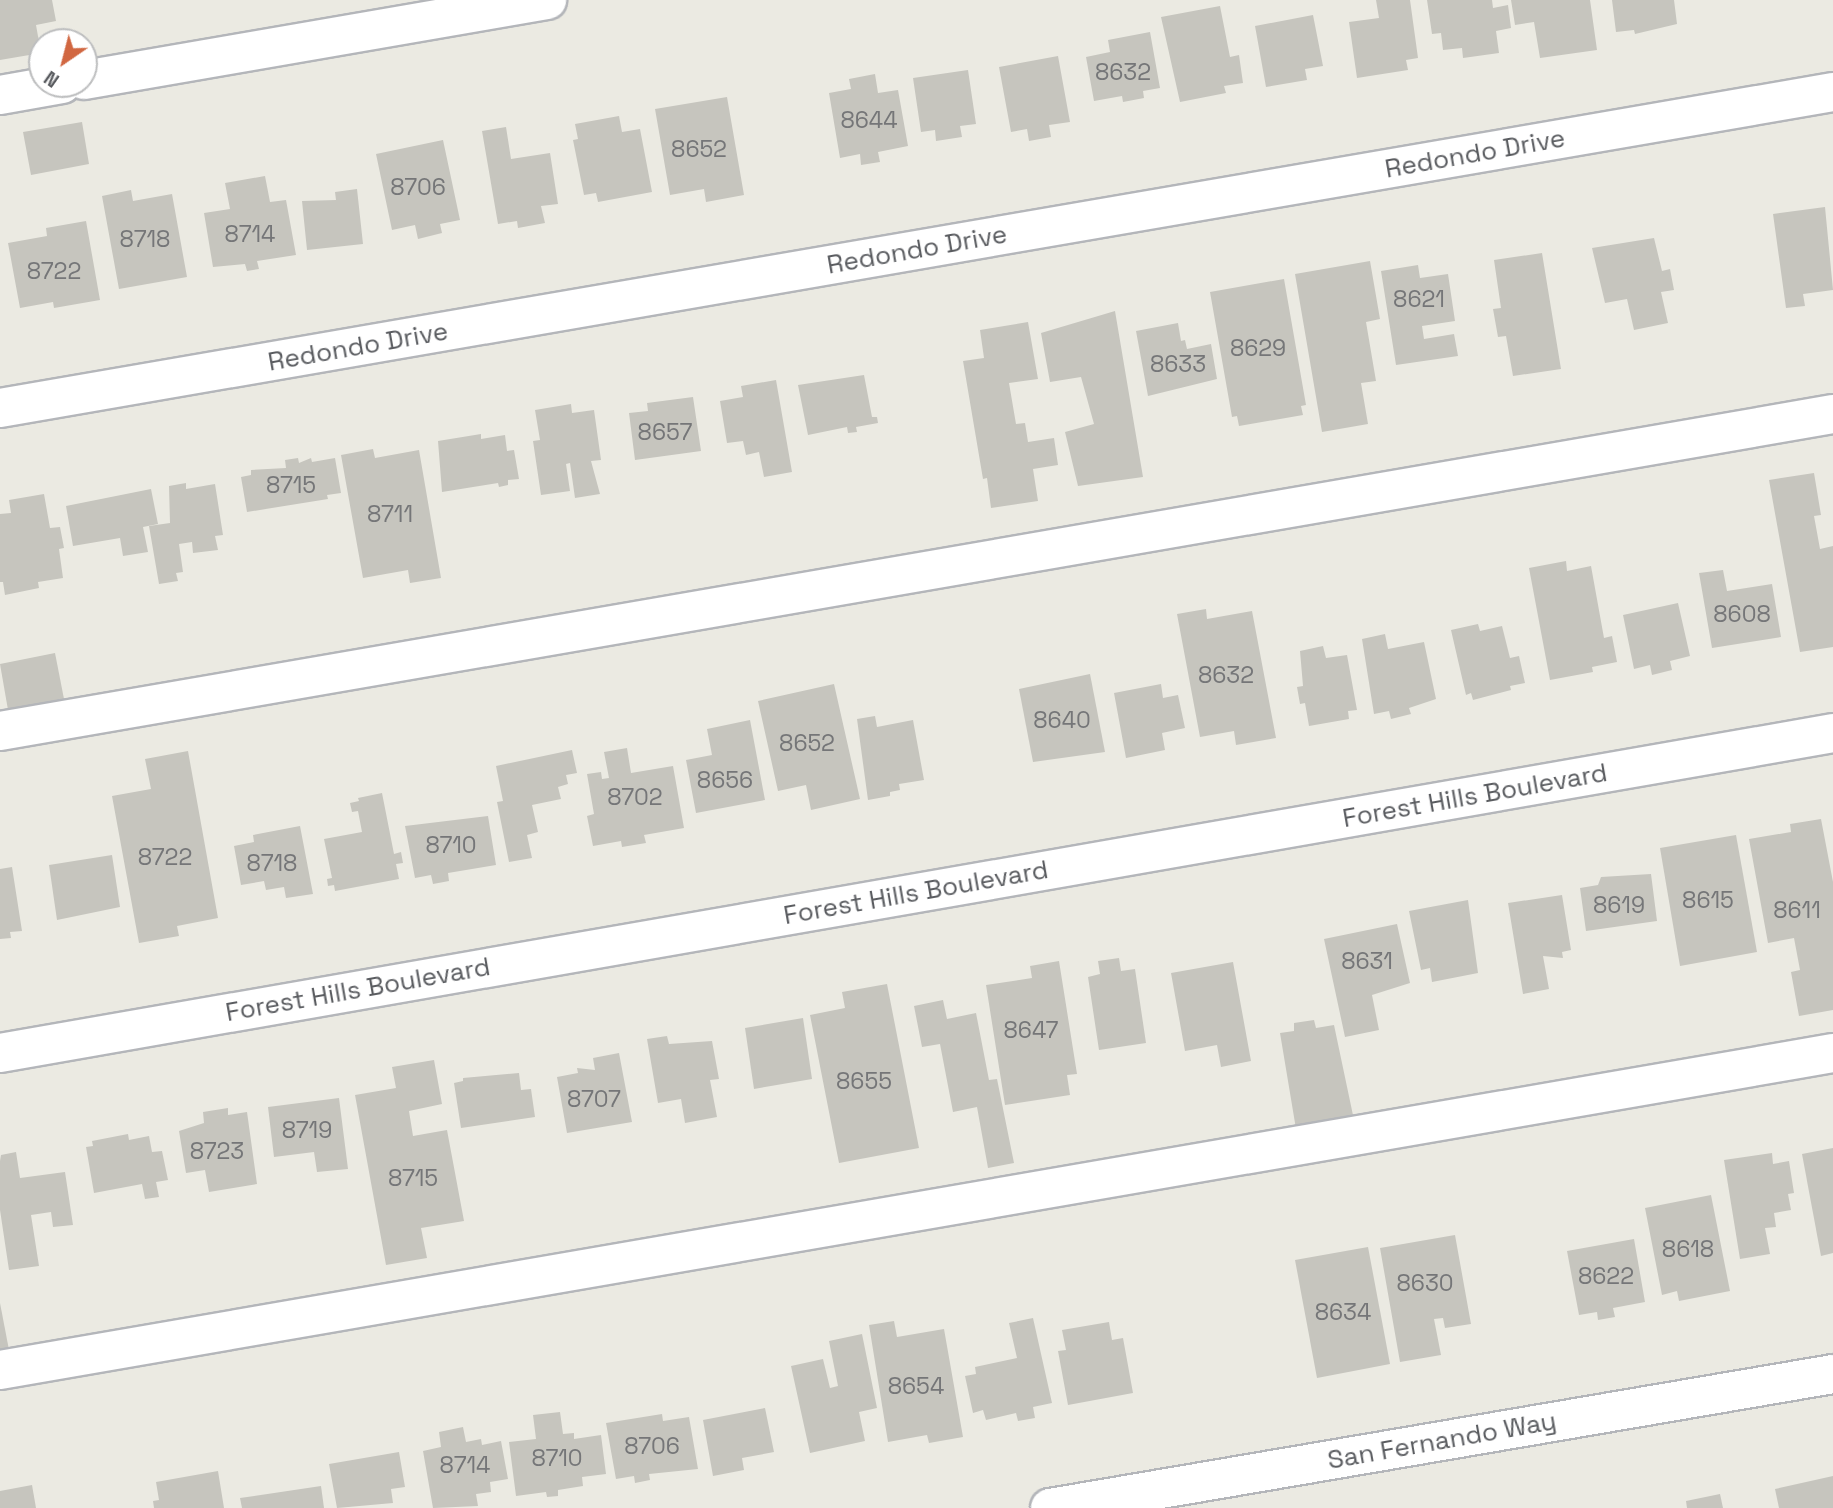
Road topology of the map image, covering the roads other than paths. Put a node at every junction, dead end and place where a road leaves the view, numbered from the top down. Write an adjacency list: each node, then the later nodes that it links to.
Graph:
1 (547, 0): 2 (street)
2 (98, 78)
3 (28, 90): 5 (street)
4 (1833, 92): 6 (street, Redondo Drive)
5 (0, 95)
6 (0, 408)
7 (1833, 414): 8 (street)
8 (0, 731)
9 (1833, 733): 10 (street, Forest Hills Boulevard)
10 (0, 1053)
11 (1833, 1053): 12 (street)
12 (0, 1370)
13 (1833, 1374): 14 (street, San Fernando Way)
14 (1050, 1508)

